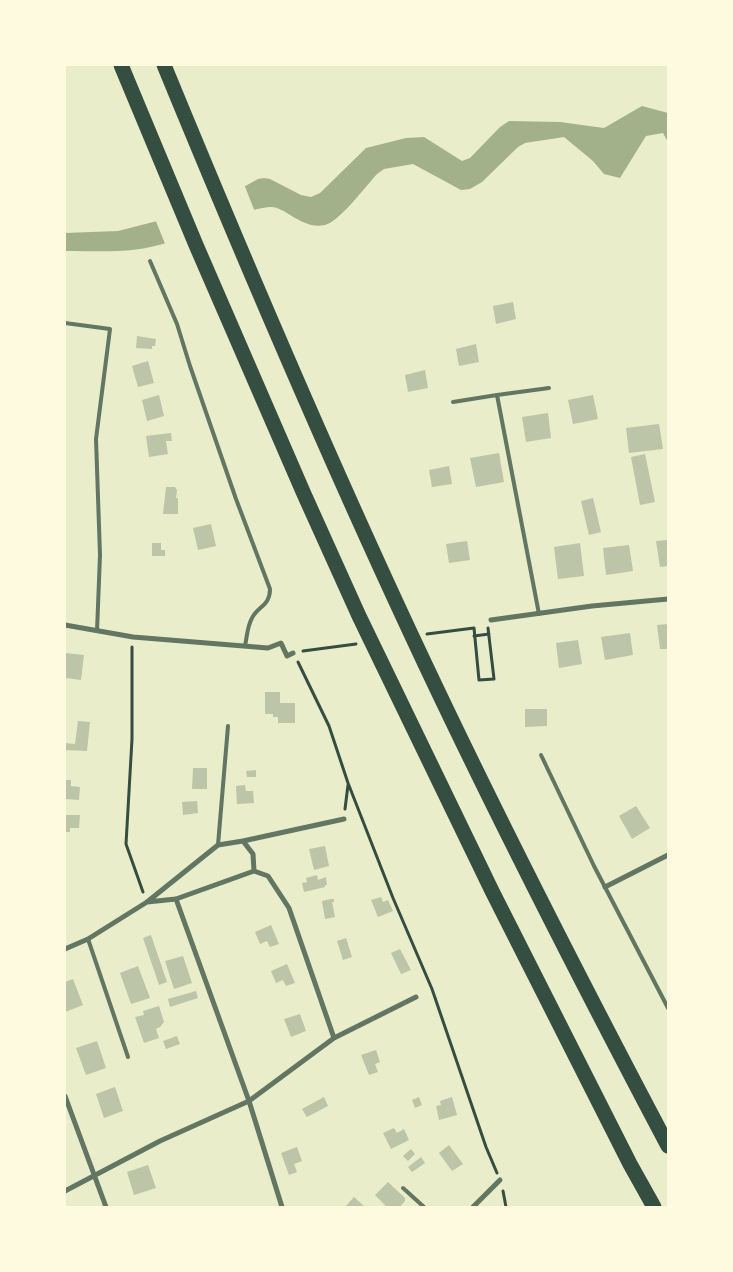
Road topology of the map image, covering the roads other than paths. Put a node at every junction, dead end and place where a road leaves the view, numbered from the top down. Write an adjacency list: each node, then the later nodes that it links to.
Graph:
1 (121, 65): 42 (highway)
2 (164, 65): 33 (highway)
3 (150, 261): 13 (lane)
4 (65, 323): 12 (lane)
5 (549, 388): 6 (lane)
6 (497, 395): 7 (lane); 9 (lane)
7 (453, 402)
8 (668, 599): 9 (street)
9 (539, 614): 10 (street)
10 (491, 620)
11 (65, 625): 12 (street)
12 (97, 631): 13 (street)
13 (245, 646): 14 (street)
14 (294, 653)
15 (228, 726): 19 (lane)
16 (541, 755): 22 (lane)
17 (344, 819): 18 (street)
18 (244, 841): 19 (street); 21 (street)
19 (218, 845): 24 (street)
20 (668, 856): 22 (street)
21 (254, 871): 23 (street); 29 (street)
22 (605, 887): 28 (lane)
23 (176, 900): 24 (street); 32 (street)
24 (147, 902): 25 (street)
25 (88, 939): 26 (street); 30 (lane)
26 (65, 949)
27 (416, 997): 29 (street)
28 (668, 1008)
29 (334, 1038): 32 (street)
30 (128, 1056)
31 (65, 1096): 34 (street)
32 (248, 1101): 34 (street); 39 (street)
33 (668, 1146)
34 (96, 1176): 37 (street); 38 (street)
35 (500, 1180): 41 (street)
36 (403, 1188): 40 (lane)
37 (65, 1191)
38 (106, 1207)
39 (282, 1207)
40 (424, 1207)
41 (473, 1207)
42 (654, 1207)

